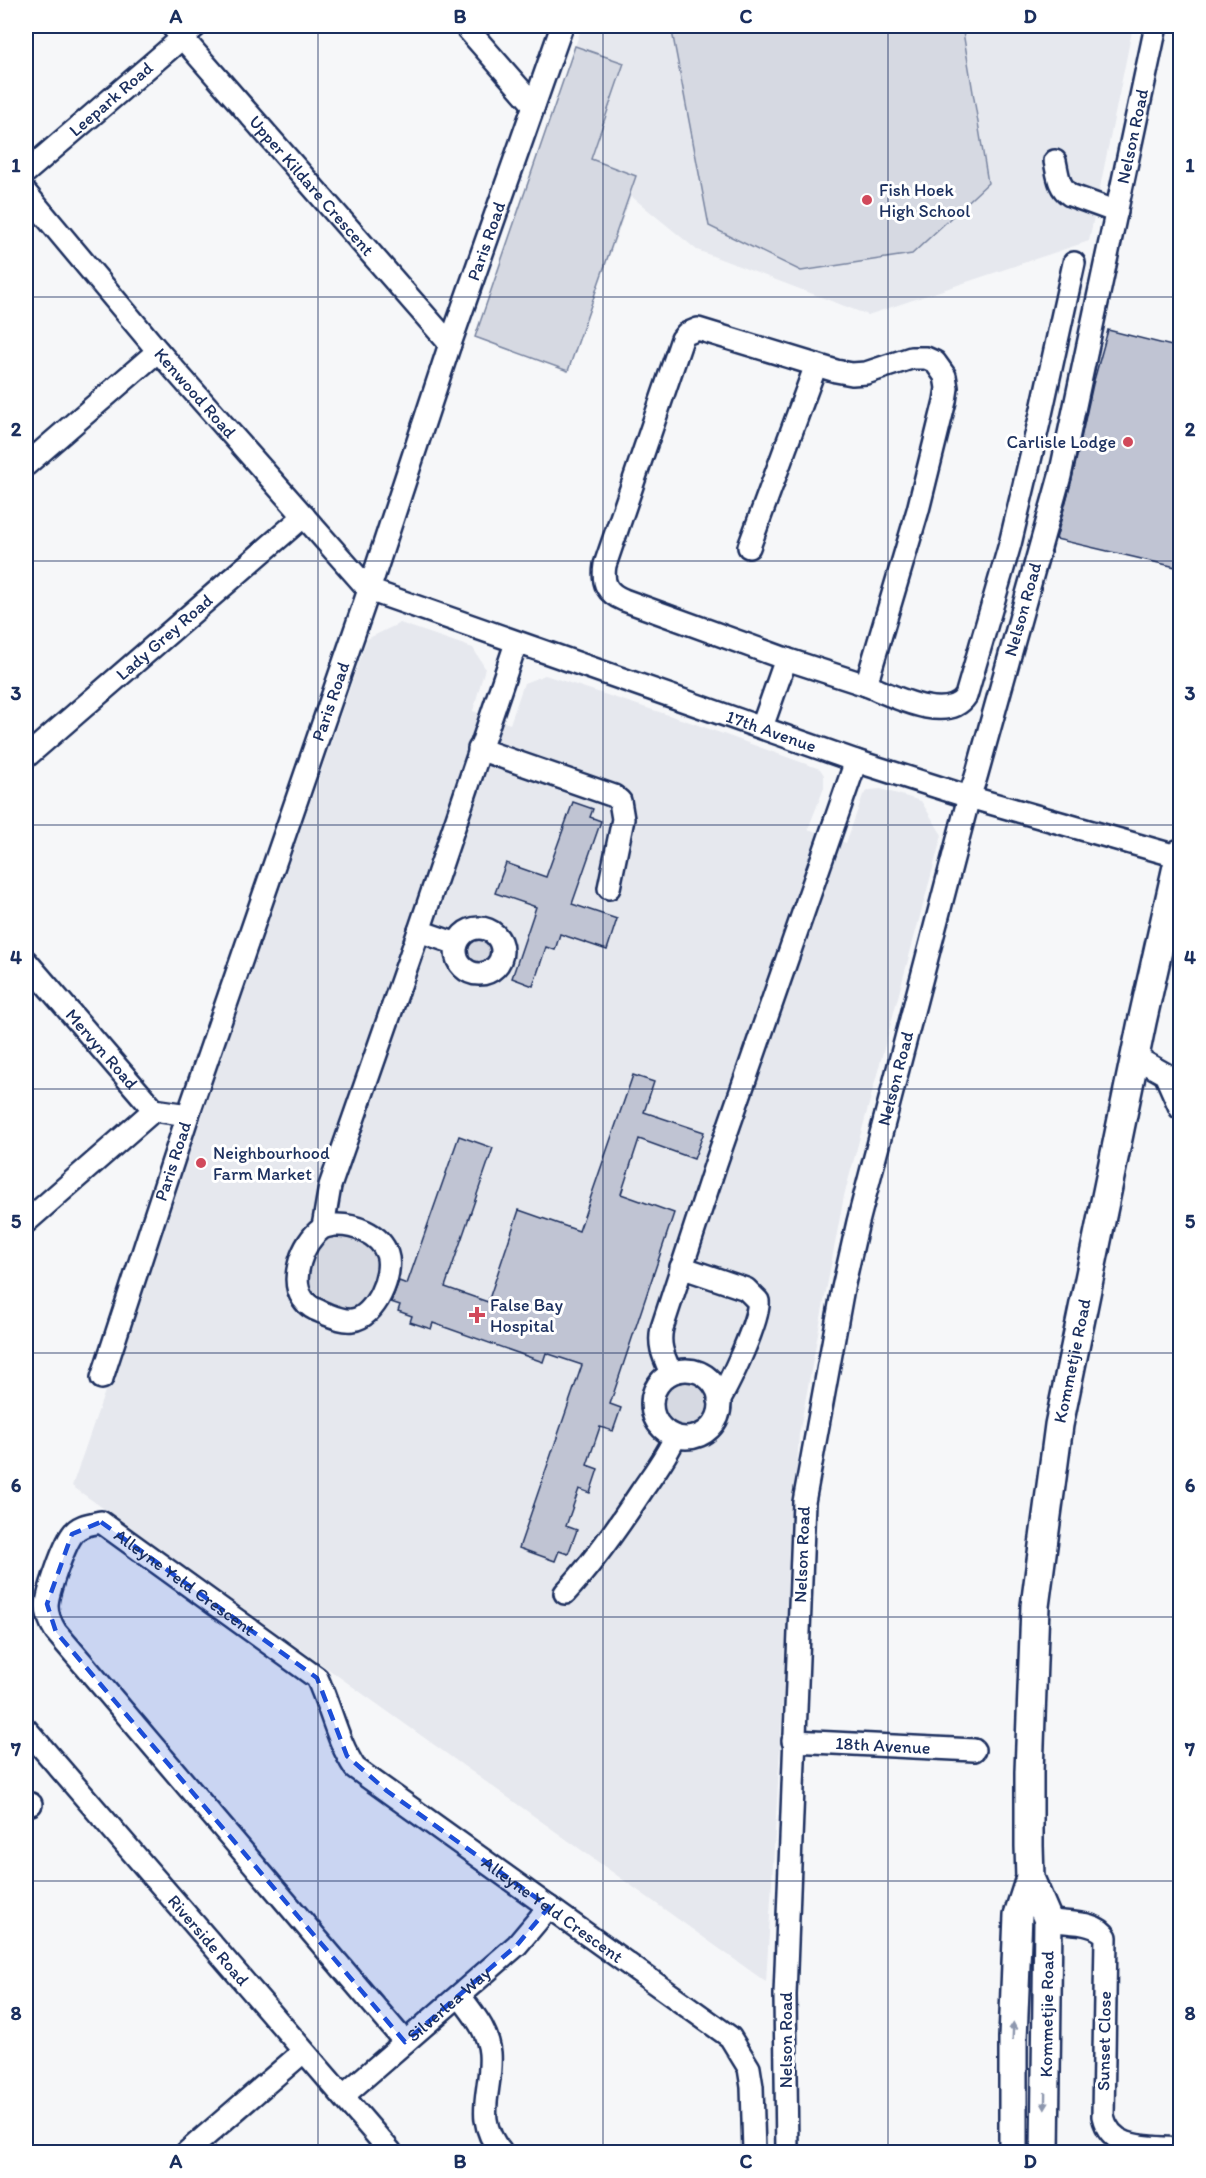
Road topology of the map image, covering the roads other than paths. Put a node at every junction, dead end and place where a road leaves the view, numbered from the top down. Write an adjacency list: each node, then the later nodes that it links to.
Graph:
1 (465, 26): 5 (street)
2 (562, 26): 5 (street, Paris Road)
3 (1156, 26): 9 (street, Nelson Road)
4 (183, 30): 7 (street, Leepark Road); 11 (street, Upper Kildare Crescent)
5 (534, 105): 11 (street, Paris Road)
6 (1055, 160): 9 (street)
7 (26, 172)
8 (26, 193): 12 (street, Kenwood Road)
9 (1117, 212): 25 (street, Nelson Road)
10 (1074, 263): 20 (street)
11 (450, 344): 17 (street, Paris Road)
12 (158, 351): 14 (street); 15 (street, Kenwood Road)
13 (816, 365): 16 (street); 19 (street); 20 (street)
14 (26, 465)
15 (304, 516): 17 (street, Kenwood Road); 23 (street, Lady Grey Road)
16 (750, 547)
17 (369, 590): 18 (street, 17th Avenue); 34 (street, Paris Road)
18 (516, 643): 21 (street, 17th Avenue); 22 (street)
19 (786, 659): 20 (street); 21 (street)
20 (866, 685)
21 (762, 727): 24 (street, 17th Avenue)
22 (479, 749): 27 (street); 28 (street)
23 (26, 757)
24 (856, 761): 25 (street, 17th Avenue); 37 (street)
25 (969, 797): 26 (street, 17th Avenue); 44 (street, Nelson Road)
26 (1180, 855): 31 (main road, Kommetjie Road)
27 (609, 888)
28 (419, 931): 29 (street); 36 (street)
29 (457, 944)
30 (26, 961): 33 (street, Mervyn Road)
31 (1135, 1057): 32 (street); 46 (main road, Kommetjie Road)
32 (1180, 1108)
33 (154, 1110): 34 (street); 35 (street)
34 (188, 1114): 39 (street, Paris Road)
35 (26, 1222)
36 (323, 1227): 36 (street)
37 (681, 1267): 38 (street); 40 (street)
38 (671, 1373): 40 (street); 41 (street)
39 (102, 1378)
40 (720, 1400): 41 (street)
41 (675, 1437): 42 (street)
42 (565, 1593)
43 (26, 1729): 51 (street, Riverside Road)
44 (793, 1741): 45 (street, 18th Avenue); 58 (street, Nelson Road)
45 (974, 1750)
46 (1030, 1878): 48 (main road, Kommetjie Road); 59 (main road, Kommetjie Road, one-way to 46)
47 (549, 1907): 49 (street, Silverlea Way); 50 (street, Alleyne Yeld Crescent); 57 (street, Alleyne Yeld Crescent)
48 (1047, 1920): 53 (street, Sunset Close); 60 (main road, Kommetjie Road, one-way to 60)
49 (460, 1996): 50 (street, Silverlea Way); 56 (street)
50 (405, 2042): 52 (street, Silverlea Way)
51 (303, 2052): 52 (street, Riverside Road); 54 (street)
52 (343, 2096): 55 (street, Riverside Road)
53 (1180, 2149)
54 (187, 2152)
55 (391, 2152)
56 (501, 2152)
57 (754, 2152)
58 (787, 2152)
59 (1013, 2152)
60 (1045, 2152)

